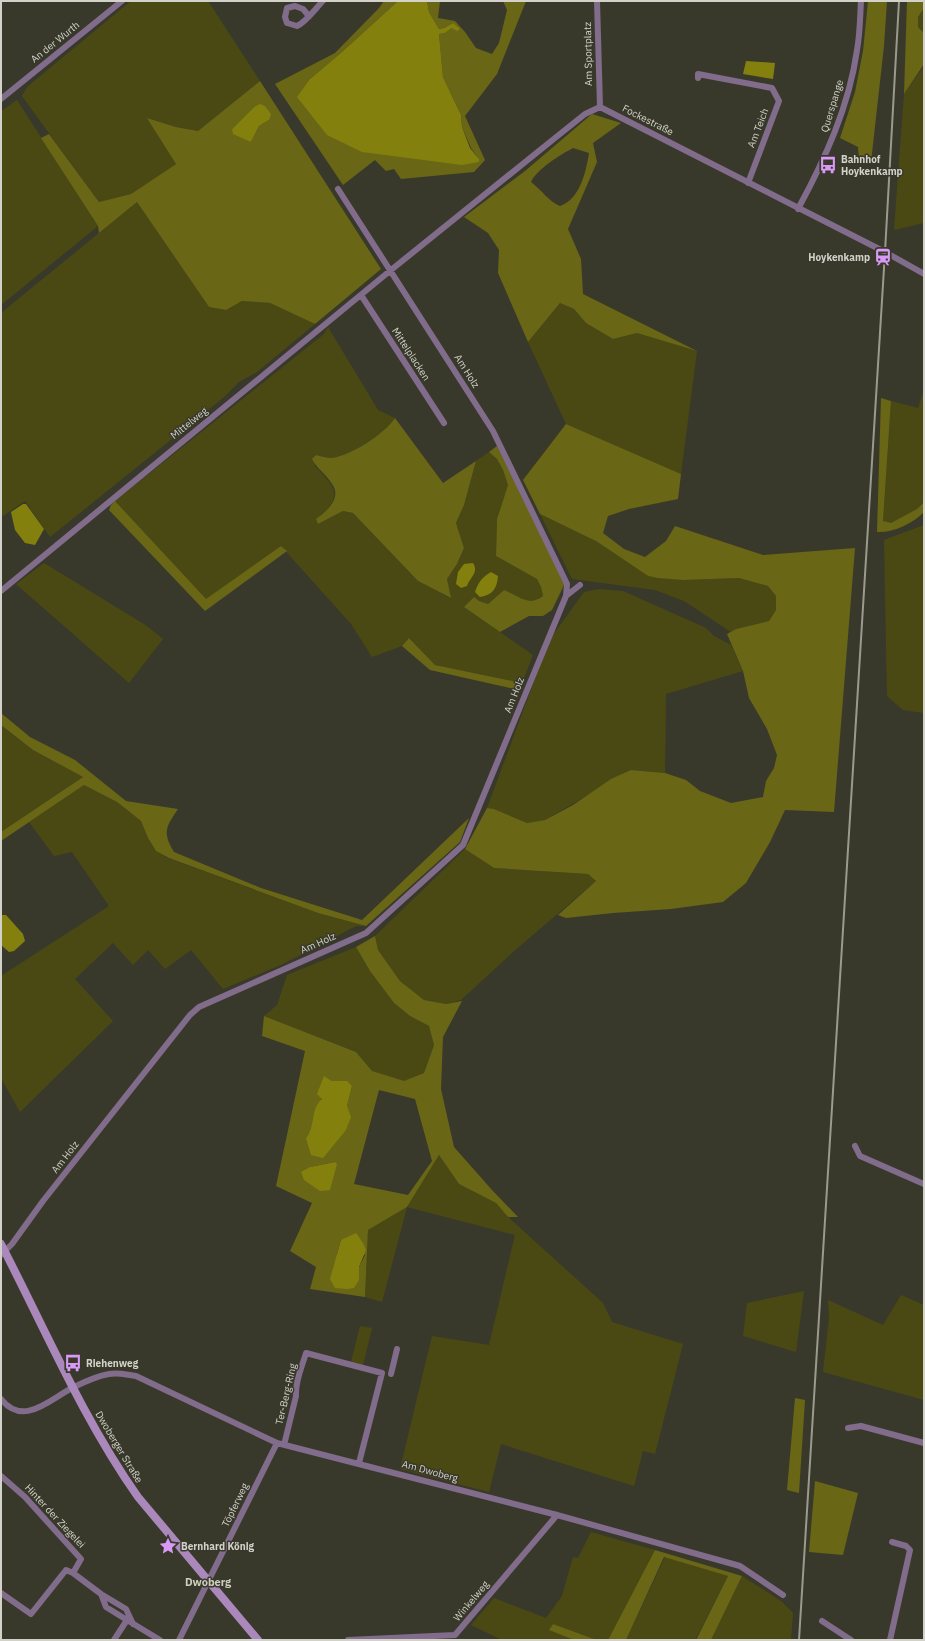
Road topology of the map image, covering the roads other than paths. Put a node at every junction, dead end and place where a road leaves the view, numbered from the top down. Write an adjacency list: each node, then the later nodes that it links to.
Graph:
1 (122, 1): 7 (street, An der Wurth)
2 (323, 1): 5 (street)
3 (597, 1): 8 (street, Am Sportplatz)
4 (861, 1): 11 (street, Querspange)
5 (308, 15)
6 (698, 78): 9 (street, Am Teich)
7 (1, 99)
8 (600, 107): 9 (street, Fockestraße); 12 (street)
9 (748, 183): 11 (street, Fockestraße)
10 (338, 189): 12 (street, Am Holz)
11 (798, 209): 13 (street, Fockestraße)
12 (391, 270): 14 (street, Mittelweg); 18 (street, Am Holz)
13 (924, 274)
14 (361, 295): 15 (street, Mittelplacken); 17 (street, Mittelweg)
15 (444, 423)
16 (580, 585): 18 (street, Am Holz)
17 (1, 591)
18 (566, 596): 21 (street, Am Holz)
19 (855, 1146): 20 (street)
20 (924, 1184)
21 (2, 1249): 24 (street, Dwoberger Straße)
22 (397, 1349): 23 (street, Ter-Berg-Ring)
23 (382, 1372): 29 (street, Ter-Berg-Ring); 30 (street)
24 (73, 1387): 25 (street, Am Dwoberg); 27 (street, Am Dwoberg); 35 (street, Dwoberger Straße)
25 (1, 1399)
26 (848, 1428): 28 (street)
27 (277, 1443): 29 (street, Am Dwoberg); 35 (street, Töpferweg)
28 (924, 1444)
29 (284, 1445): 30 (street, Am Dwoberg)
30 (360, 1463): 32 (street, Am Dwoberg)
31 (1, 1476): 34 (street, Hinter der Ziegelei)
32 (556, 1515): 38 (street, Am Dwoberg); 46 (street, Winkelweg)
33 (892, 1542): 48 (street)
34 (73, 1573): 36 (street); 37 (street)
35 (208, 1582): 44 (street, Töpferweg); 45 (street, Dwoberger Straße)
36 (1, 1593)
37 (101, 1594): 39 (street); 41 (street)
38 (783, 1595)
39 (126, 1620): 41 (street); 42 (street)
40 (822, 1621): 47 (street)
41 (133, 1624): 43 (street)
42 (114, 1640)
43 (160, 1640)
44 (179, 1640)
45 (258, 1640)
46 (348, 1640)
47 (850, 1640)
48 (890, 1640)

